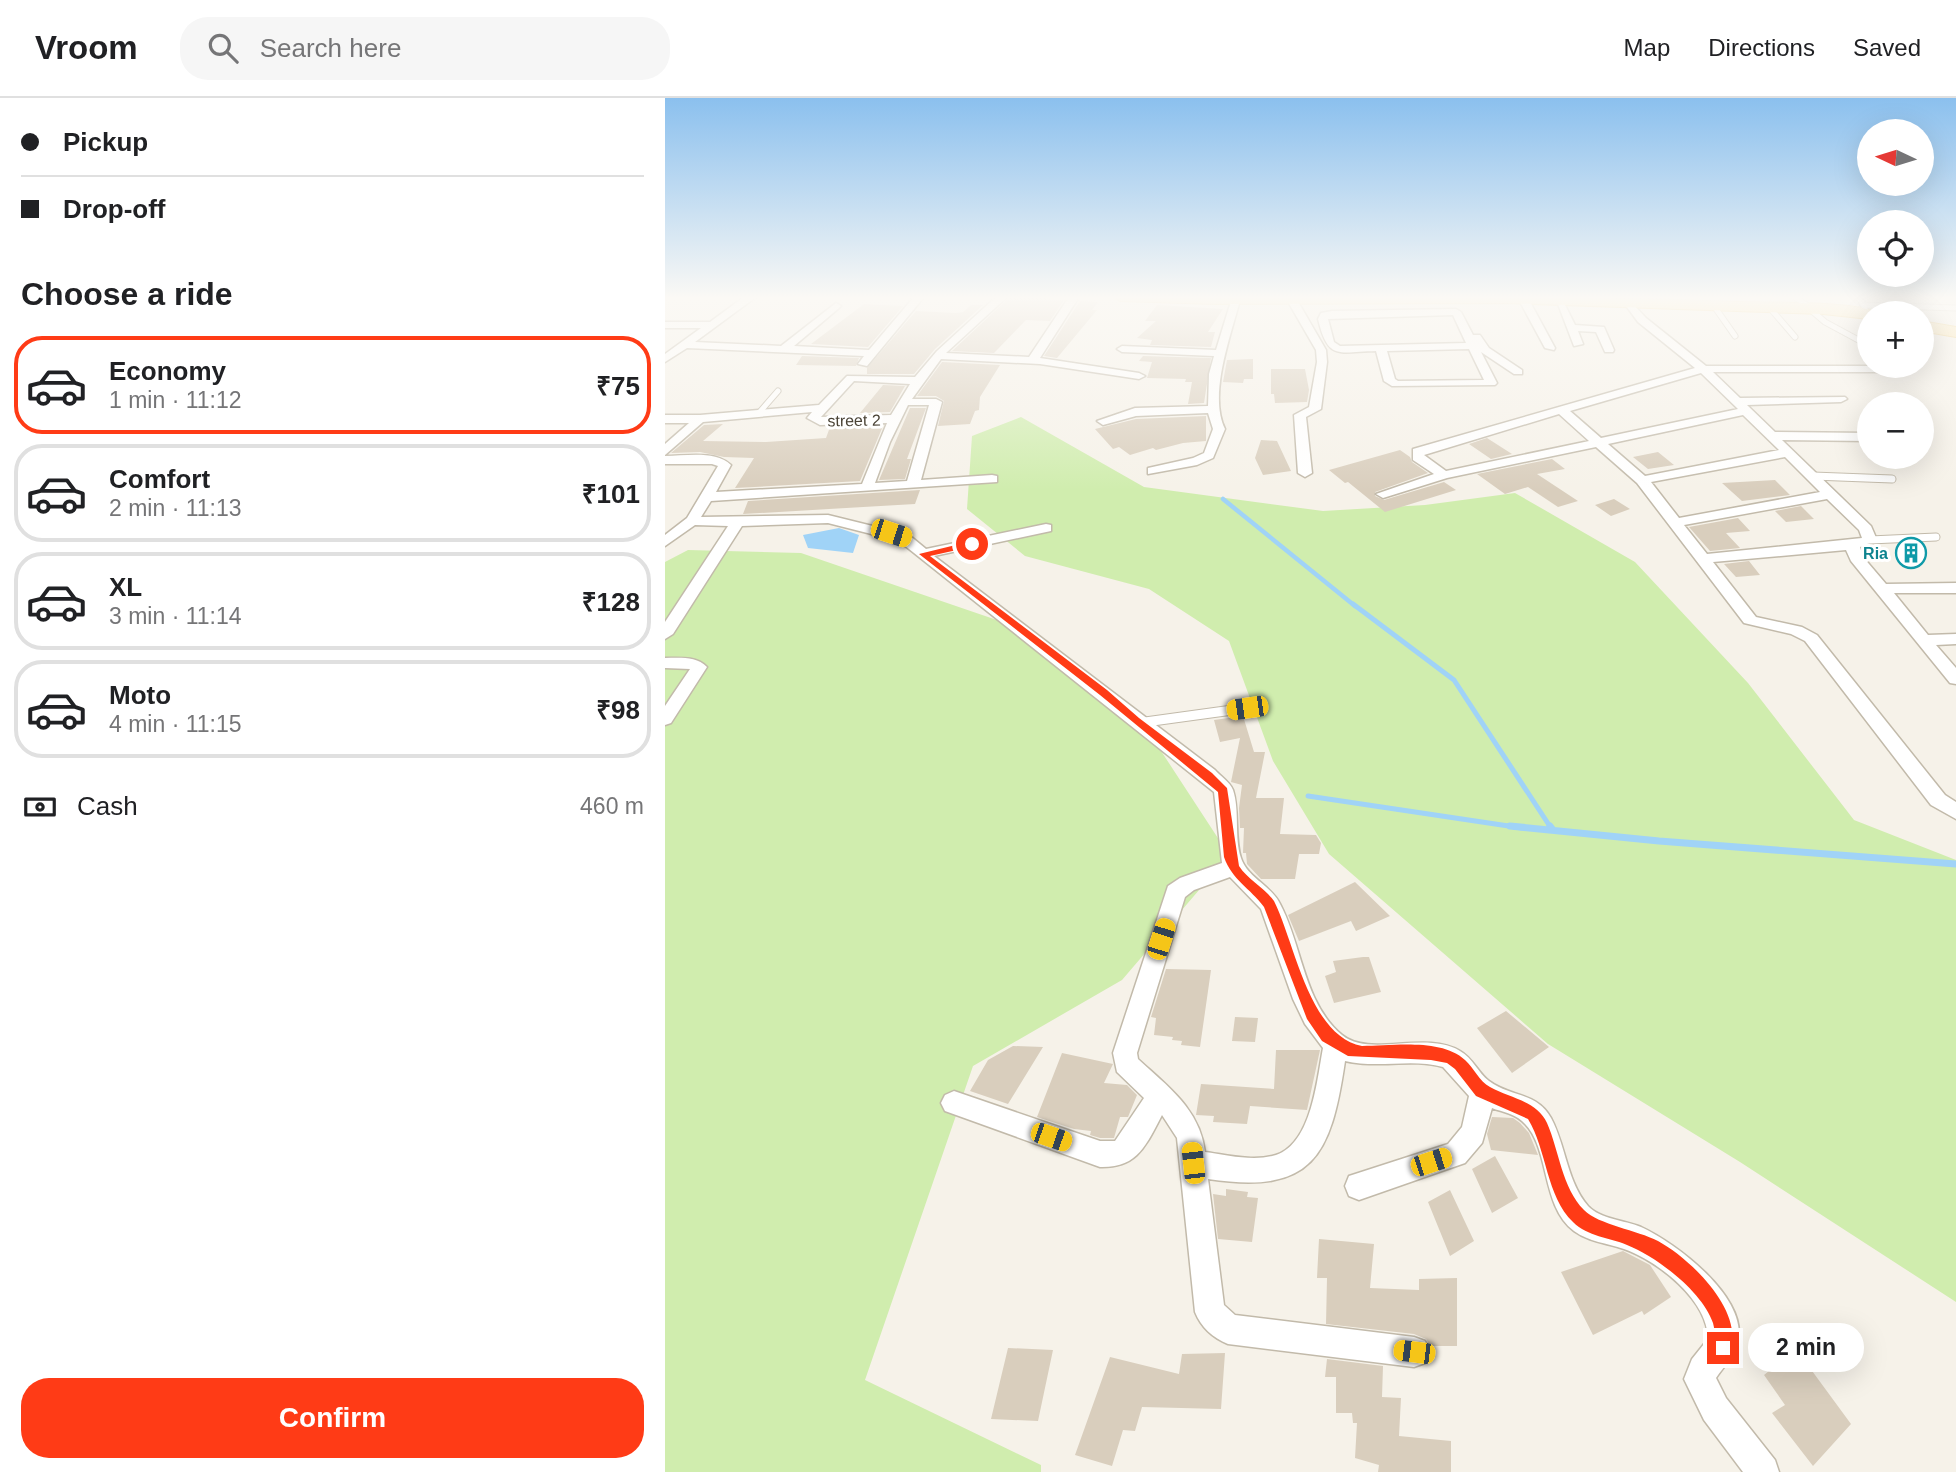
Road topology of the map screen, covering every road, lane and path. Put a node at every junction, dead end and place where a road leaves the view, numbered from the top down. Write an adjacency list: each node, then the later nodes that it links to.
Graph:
1 (865, 361): 14 (street, street 2)
2 (935, 361): 15 (street)
3 (1039, 361): 13 (street)
4 (1218, 361): 21 (street)
5 (1322, 361): 35 (street)
6 (1384, 361): 7 (street)
7 (1480, 361)
8 (1503, 361): 12 (street)
9 (1693, 361): 10 (street)
10 (1703, 369): 11 (street); 19 (street); 22 (street)
11 (1857, 369)
12 (1518, 372)
13 (1139, 376)
14 (852, 378): 15 (street); 20 (street, street 2)
15 (919, 381): 18 (street)
16 (778, 391): 23 (lane)
17 (1841, 399): 19 (street)
18 (905, 402): 26 (street); 41 (street)
19 (1742, 406): 28 (street); 30 (street)
20 (822, 408): 23 (street); 26 (street, street 2)
21 (1213, 409): 27 (street); 34 (street)
22 (1561, 410): 30 (street); 36 (street)
23 (758, 414): 25 (street)
24 (665, 419): 25 (street)
25 (700, 419): 31 (street)
26 (893, 419): 42 (street)
27 (1103, 421)
28 (1773, 436): 29 (street); 32 (street)
29 (1857, 437)
30 (1597, 440): 36 (street); 40 (street)
31 (665, 451)
32 (1789, 453): 37 (street); 40 (street)
33 (665, 460): 45 (street)
34 (1153, 471)
35 (1305, 473)
36 (1444, 475): 43 (street)
37 (1813, 477): 38 (lane); 44 (street)
38 (1892, 478)
39 (992, 479): 41 (street)
40 (1642, 480): 48 (street)
41 (913, 485): 42 (street)
42 (867, 488): 45 (street)
43 (1383, 494)
44 (1830, 494): 48 (street); 51 (street)
45 (705, 497): 46 (street)
46 (692, 521): 47 (street); 52 (street)
47 (738, 522): 54 (street); 58 (street)
48 (1674, 523): 55 (street)
49 (1046, 528): 54 (street)
50 (1936, 537): 51 (lane)
51 (1870, 540): 53 (street)
52 (665, 542)
53 (1852, 545): 55 (street); 57 (street)
54 (923, 554): 65 (street)
55 (1702, 559): 66 (street)
56 (1956, 588): 57 (street)
57 (1881, 589): 60 (street)
58 (665, 634)
59 (1956, 639): 60 (street)
60 (1924, 640): 62 (street)
61 (665, 663): 64 (street)
62 (1956, 679)
63 (1247, 708): 65 (lane)
64 (665, 719)
65 (1137, 723): 67 (street)
66 (1956, 812)
67 (1233, 867): 68 (street); 70 (street)
68 (1336, 1044): 69 (street); 72 (street)
69 (1482, 1091): 73 (street); 75 (street)
70 (1160, 1097): 71 (street); 72 (street)
71 (954, 1103)
72 (1193, 1163): 74 (street)
73 (1359, 1186)
74 (1414, 1352)
75 (1763, 1472)

